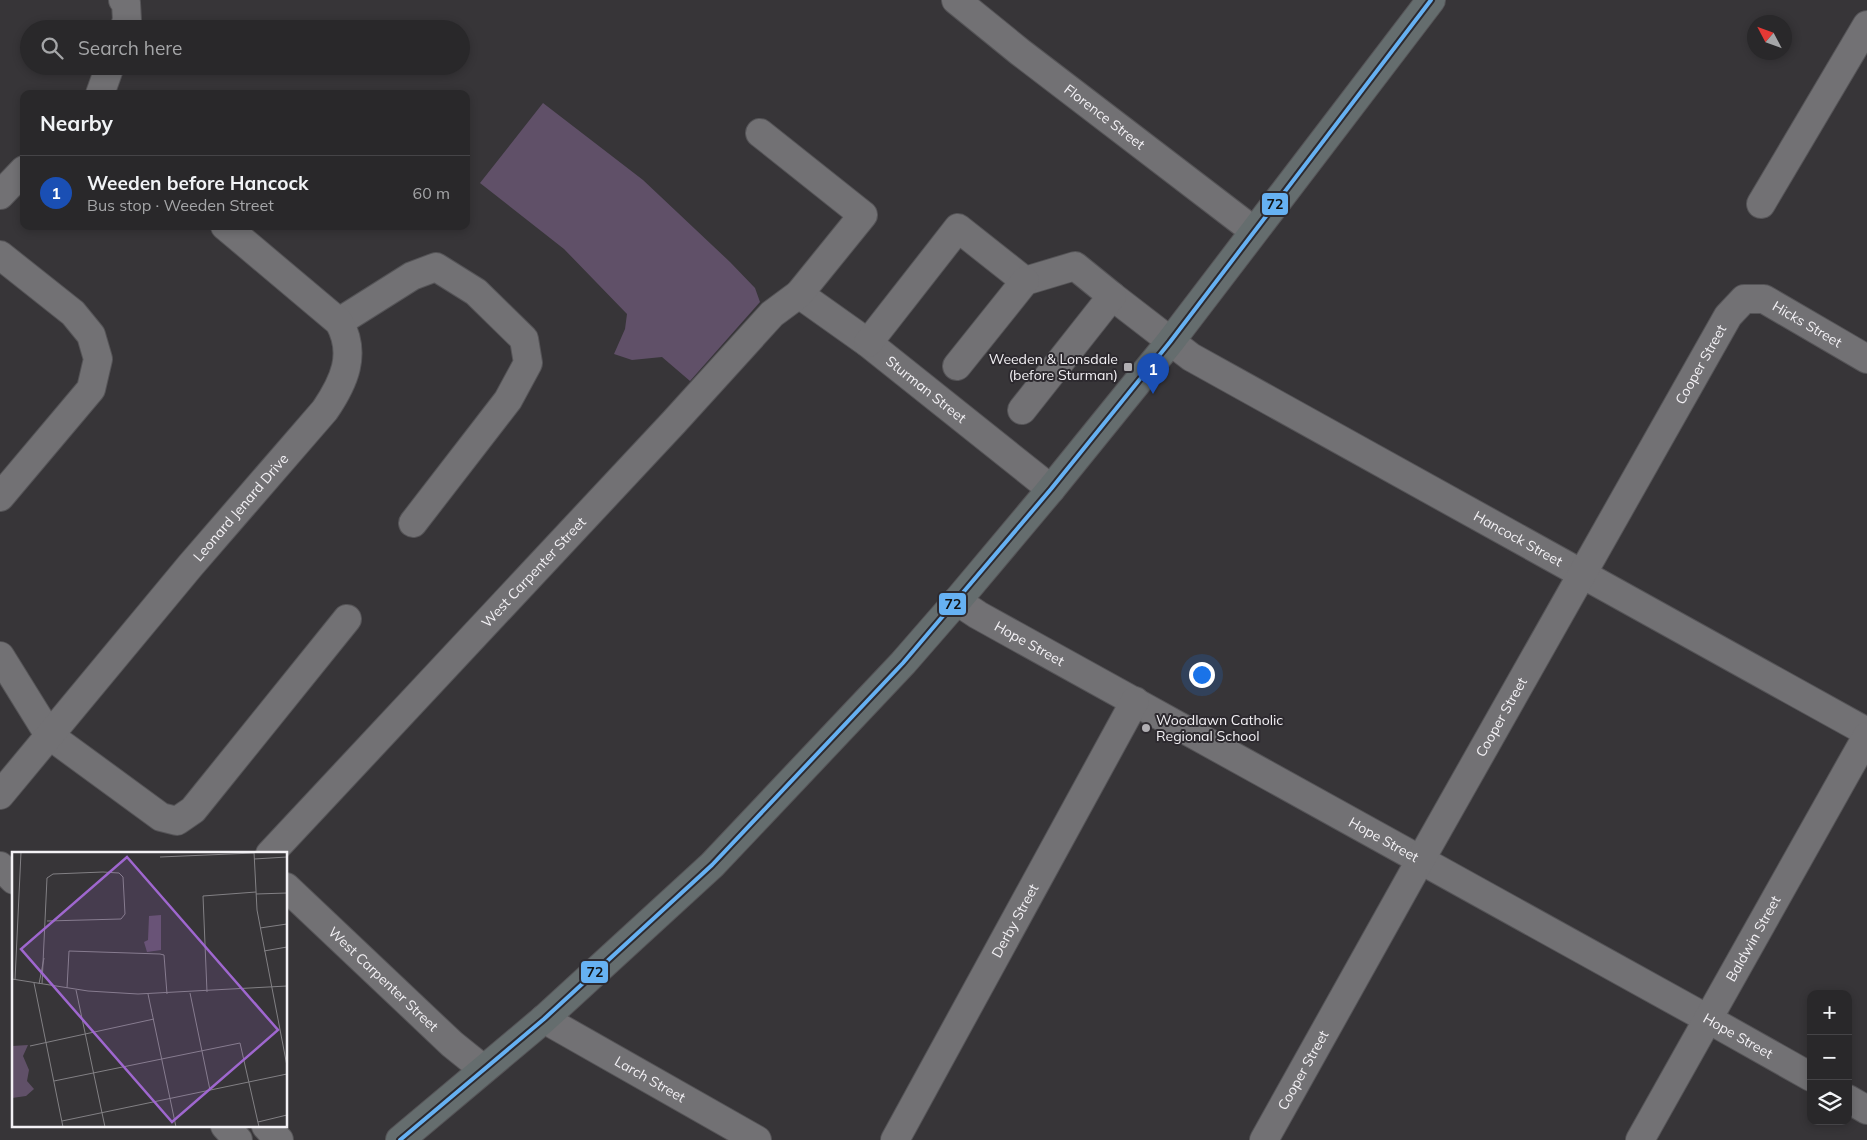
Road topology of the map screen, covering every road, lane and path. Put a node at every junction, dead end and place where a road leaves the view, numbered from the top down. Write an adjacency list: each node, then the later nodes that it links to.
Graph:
1 (123, 0): 4 (street)
2 (956, 0): 13 (street, Florence Street)
3 (1431, 0): 13 (main road)
4 (127, 20)
5 (1867, 25): 11 (street)
6 (107, 75): 7 (street)
7 (101, 90)
8 (760, 133): 16 (street, West Carpenter Street)
9 (20, 174): 10 (street)
10 (0, 195)
11 (1761, 204)
12 (230, 230): 19 (street, Leonard Jenard Drive)
13 (1254, 231): 20 (main road)
14 (0, 255): 26 (street)
15 (1025, 281): 17 (street, Hancock Street); 21 (street); 23 (street)
16 (799, 294): 21 (street, Sturman Street); 37 (street, West Carpenter Street)
17 (1112, 296): 20 (street, Hancock Street); 24 (street)
18 (1744, 299): 22 (street, Hicks Street); 28 (street, Cooper Street)
19 (339, 322): 27 (street); 34 (street, Leonard Jenard Drive)
20 (1170, 342): 25 (main road); 28 (street, Hancock Street)
21 (868, 343): 25 (street, Sturman Street)
22 (1867, 359)
23 (957, 366)
24 (1022, 410)
25 (1051, 488): 29 (main road)
26 (0, 497)
27 (413, 523)
28 (1582, 574): 33 (street, Hancock Street); 38 (street, Cooper Street)
29 (957, 601): 32 (street, Hope Street); 42 (main road)
30 (347, 619): 34 (street)
31 (0, 656): 34 (street)
32 (1136, 701): 38 (street, Hope Street); 54 (street, Derby Street)
33 (1867, 732)
34 (49, 735): 36 (street, Leonard Jenard Drive)
35 (1867, 736): 43 (street, Baldwin Street)
36 (0, 795)
37 (272, 852)
38 (1421, 859): 43 (street, Hope Street); 55 (street, Cooper Street)
39 (0, 866): 40 (street)
40 (12, 878)
41 (288, 889): 44 (street, West Carpenter Street)
42 (544, 1019): 44 (main road); 53 (street, Larch Street)
43 (1708, 1019): 45 (street, Hope Street); 56 (street, Baldwin Street)
44 (483, 1069): 52 (main road)
45 (1807, 1076)
46 (1852, 1101): 47 (street)
47 (1867, 1110)
48 (227, 1128): 50 (street)
49 (268, 1128): 51 (street)
50 (238, 1140)
51 (279, 1140)
52 (400, 1140)
53 (757, 1140)
54 (895, 1140)
55 (1264, 1140)
56 (1640, 1140)

